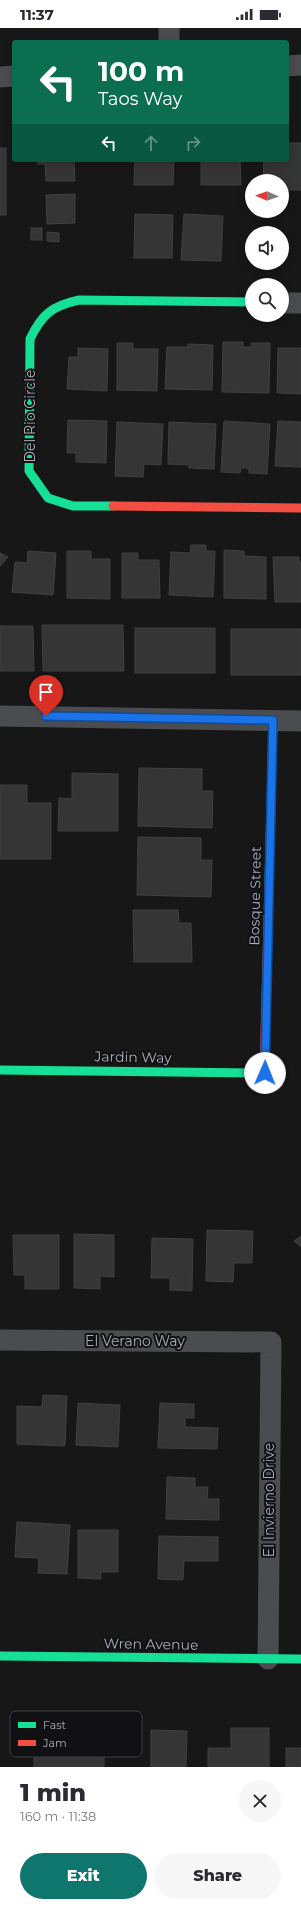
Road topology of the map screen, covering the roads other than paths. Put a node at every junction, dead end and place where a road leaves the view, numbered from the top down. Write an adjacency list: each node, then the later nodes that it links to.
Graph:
1 (169, 28): 2 (street)
2 (169, 40)
3 (301, 65): 4 (street)
4 (289, 66)
5 (12, 76): 6 (street)
6 (0, 77)
7 (245, 302): 10 (street, Del Rio Circle)
8 (289, 303): 9 (street)
9 (301, 303)
10 (301, 508)
11 (0, 716): 12 (street)
12 (273, 720): 13 (street); 15 (street, Bosque Street)
13 (301, 721)
14 (0, 1070): 15 (street, Jardin Way)
15 (265, 1073)
16 (0, 1340): 17 (street, El Verano Way)
17 (270, 1342): 19 (street, El Invierno Drive)
18 (0, 1656): 19 (street, Wren Avenue)
19 (268, 1659): 20 (street, Wren Avenue)
20 (301, 1659)

